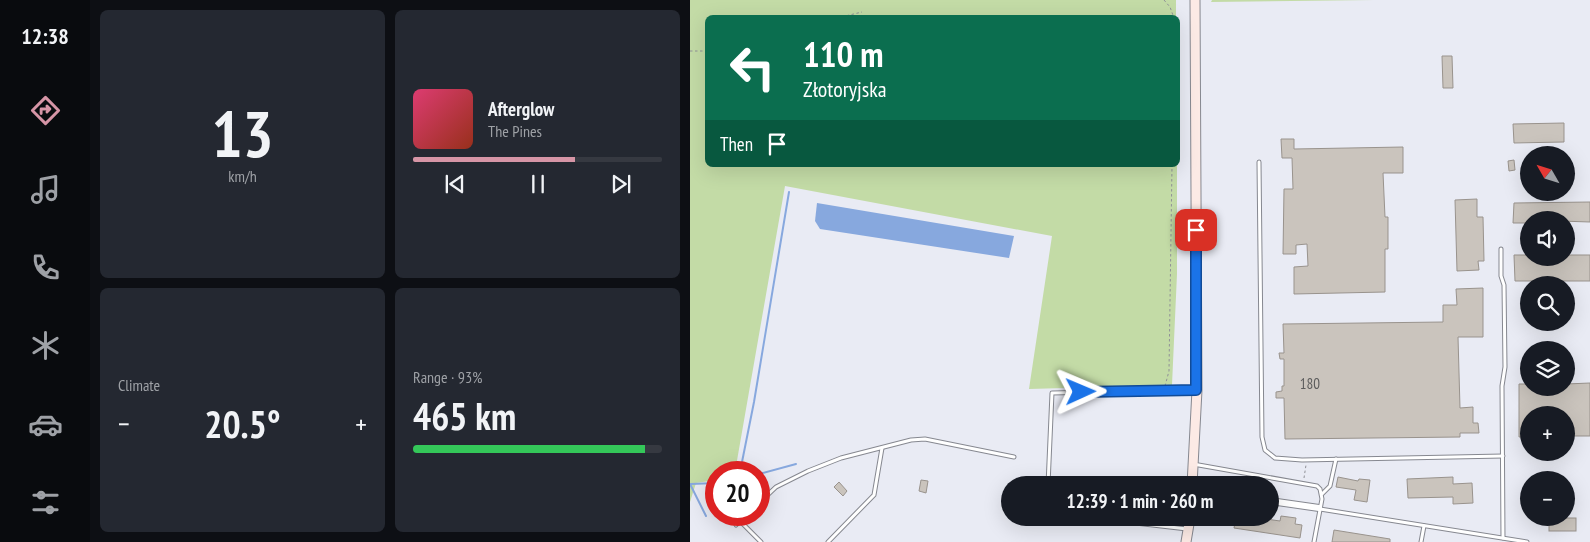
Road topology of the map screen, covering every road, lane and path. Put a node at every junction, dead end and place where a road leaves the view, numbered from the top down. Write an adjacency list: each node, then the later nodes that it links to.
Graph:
1 (1164, 0): 5 (path)
2 (1195, 0): 12 (main road)
3 (862, 12): 4 (path)
4 (850, 15)
5 (1173, 15)
6 (690, 51): 7 (path)
7 (705, 51)
8 (1259, 162): 16 (lane)
9 (1172, 167): 11 (path)
10 (1501, 249): 14 (lane)
11 (1166, 390): 12 (lane); 19 (lane)
12 (1196, 390): 17 (main road)
13 (882, 448): 15 (lane); 22 (lane); 33 (lane)
14 (1503, 456): 16 (lane); 31 (lane)
15 (1014, 457)
16 (1336, 459): 23 (lane)
17 (1192, 464): 20 (main road); 23 (lane)
18 (1306, 464): 21 (path)
19 (1048, 476)
20 (1192, 476)
21 (1304, 480)
22 (770, 493)
23 (1322, 494): 25 (lane)
24 (1279, 502): 25 (street)
25 (1319, 508): 29 (lane); 35 (lane)
26 (745, 526): 32 (lane)
27 (1162, 526): 30 (lane)
28 (1189, 526): 30 (main road)
29 (1424, 526): 31 (lane); 36 (lane)
30 (1188, 529): 34 (main road)
31 (1504, 538): 37 (lane)
32 (762, 542)
33 (828, 542)
34 (1186, 542)
35 (1314, 542)
36 (1421, 542)
37 (1527, 542)

